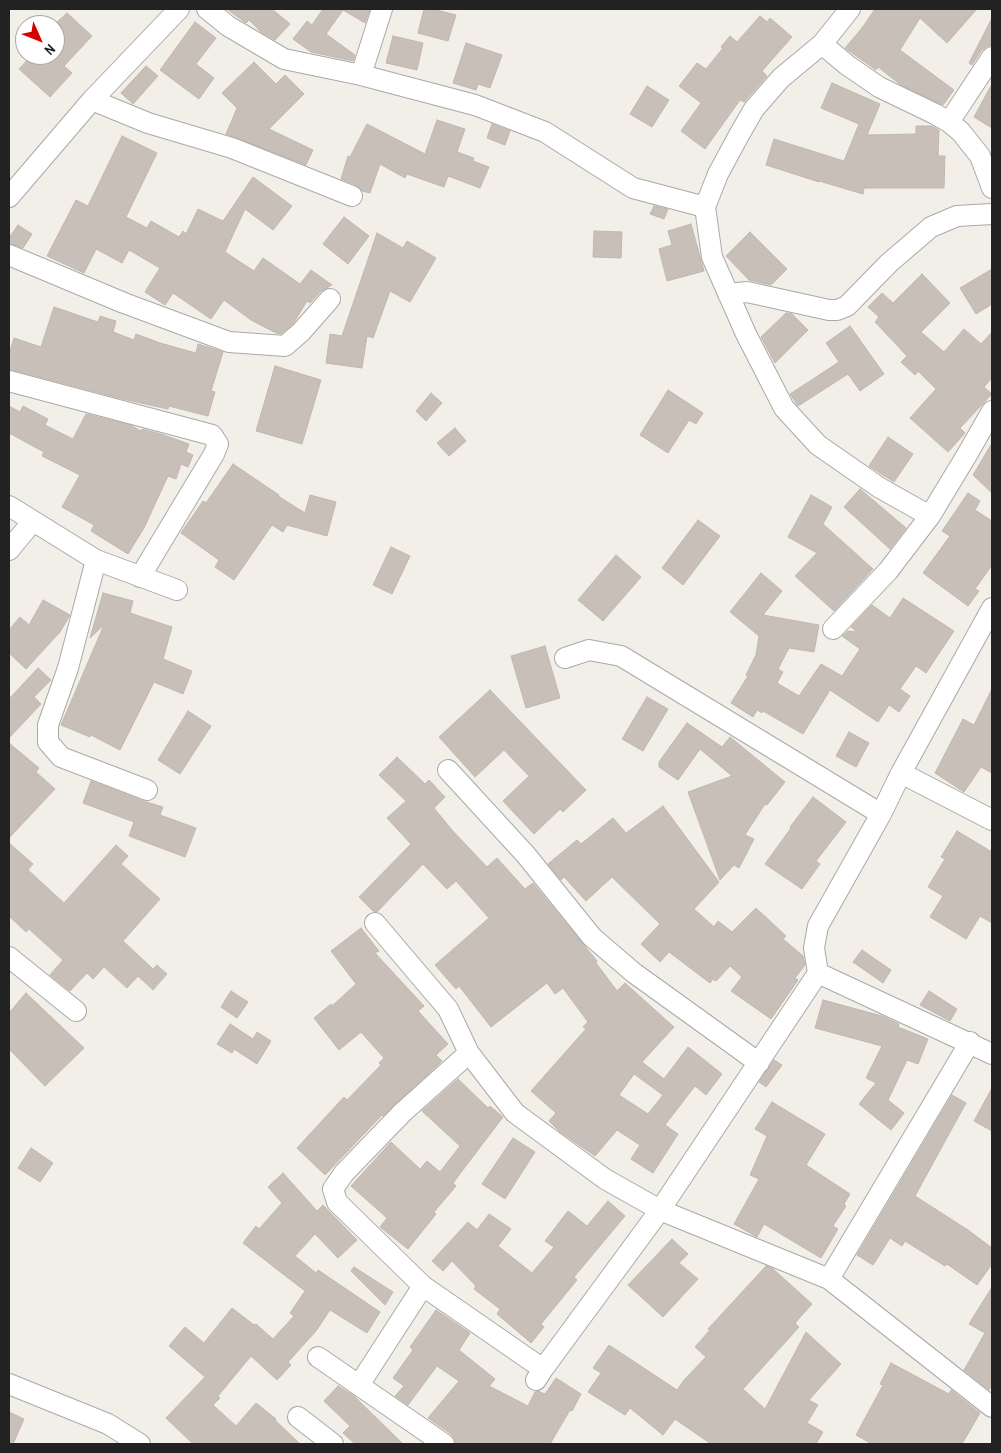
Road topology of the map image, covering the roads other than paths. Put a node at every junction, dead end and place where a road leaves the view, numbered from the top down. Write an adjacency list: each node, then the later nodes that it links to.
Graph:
1 (179, 9): 8 (street)
2 (208, 9): 7 (street)
3 (382, 9): 7 (street)
4 (850, 9): 5 (street)
5 (822, 44): 9 (street); 13 (street)
6 (992, 57): 9 (street)
7 (361, 75): 13 (street)
8 (92, 100): 11 (street); 12 (street)
9 (949, 122): 10 (street)
10 (992, 188)
11 (352, 196)
12 (9, 197)
13 (705, 207): 16 (street)
14 (992, 214): 16 (street)
15 (9, 255): 17 (street)
16 (728, 294): 21 (street)
17 (330, 299)
18 (9, 381): 25 (street)
19 (992, 411): 21 (street)
20 (9, 506): 22 (street)
21 (930, 516): 28 (street)
22 (33, 521): 23 (street); 24 (street)
23 (9, 550)
24 (96, 560): 25 (street); 32 (street)
25 (140, 577): 26 (street)
26 (177, 590)
27 (992, 608): 31 (street)
28 (833, 629)
29 (565, 658): 33 (street)
30 (448, 770): 42 (street)
31 (901, 773): 33 (street); 34 (street)
32 (147, 790)
33 (882, 814): 37 (street)
34 (992, 820)
35 (375, 923): 40 (street)
36 (12, 964): 38 (street)
37 (818, 973): 39 (street); 42 (street)
38 (76, 1010)
39 (970, 1042): 41 (street); 44 (street)
40 (469, 1053): 43 (street); 45 (street)
41 (992, 1054)
42 (759, 1063): 43 (street)
43 (660, 1210): 44 (street); 45 (street)
44 (829, 1279): 49 (street)
45 (423, 1286): 48 (street)
46 (318, 1357): 48 (street)
47 (9, 1384): 51 (street)
48 (359, 1385): 53 (street)
49 (992, 1407)
50 (298, 1417): 52 (street)
51 (140, 1444)
52 (333, 1444)
53 (444, 1444)

